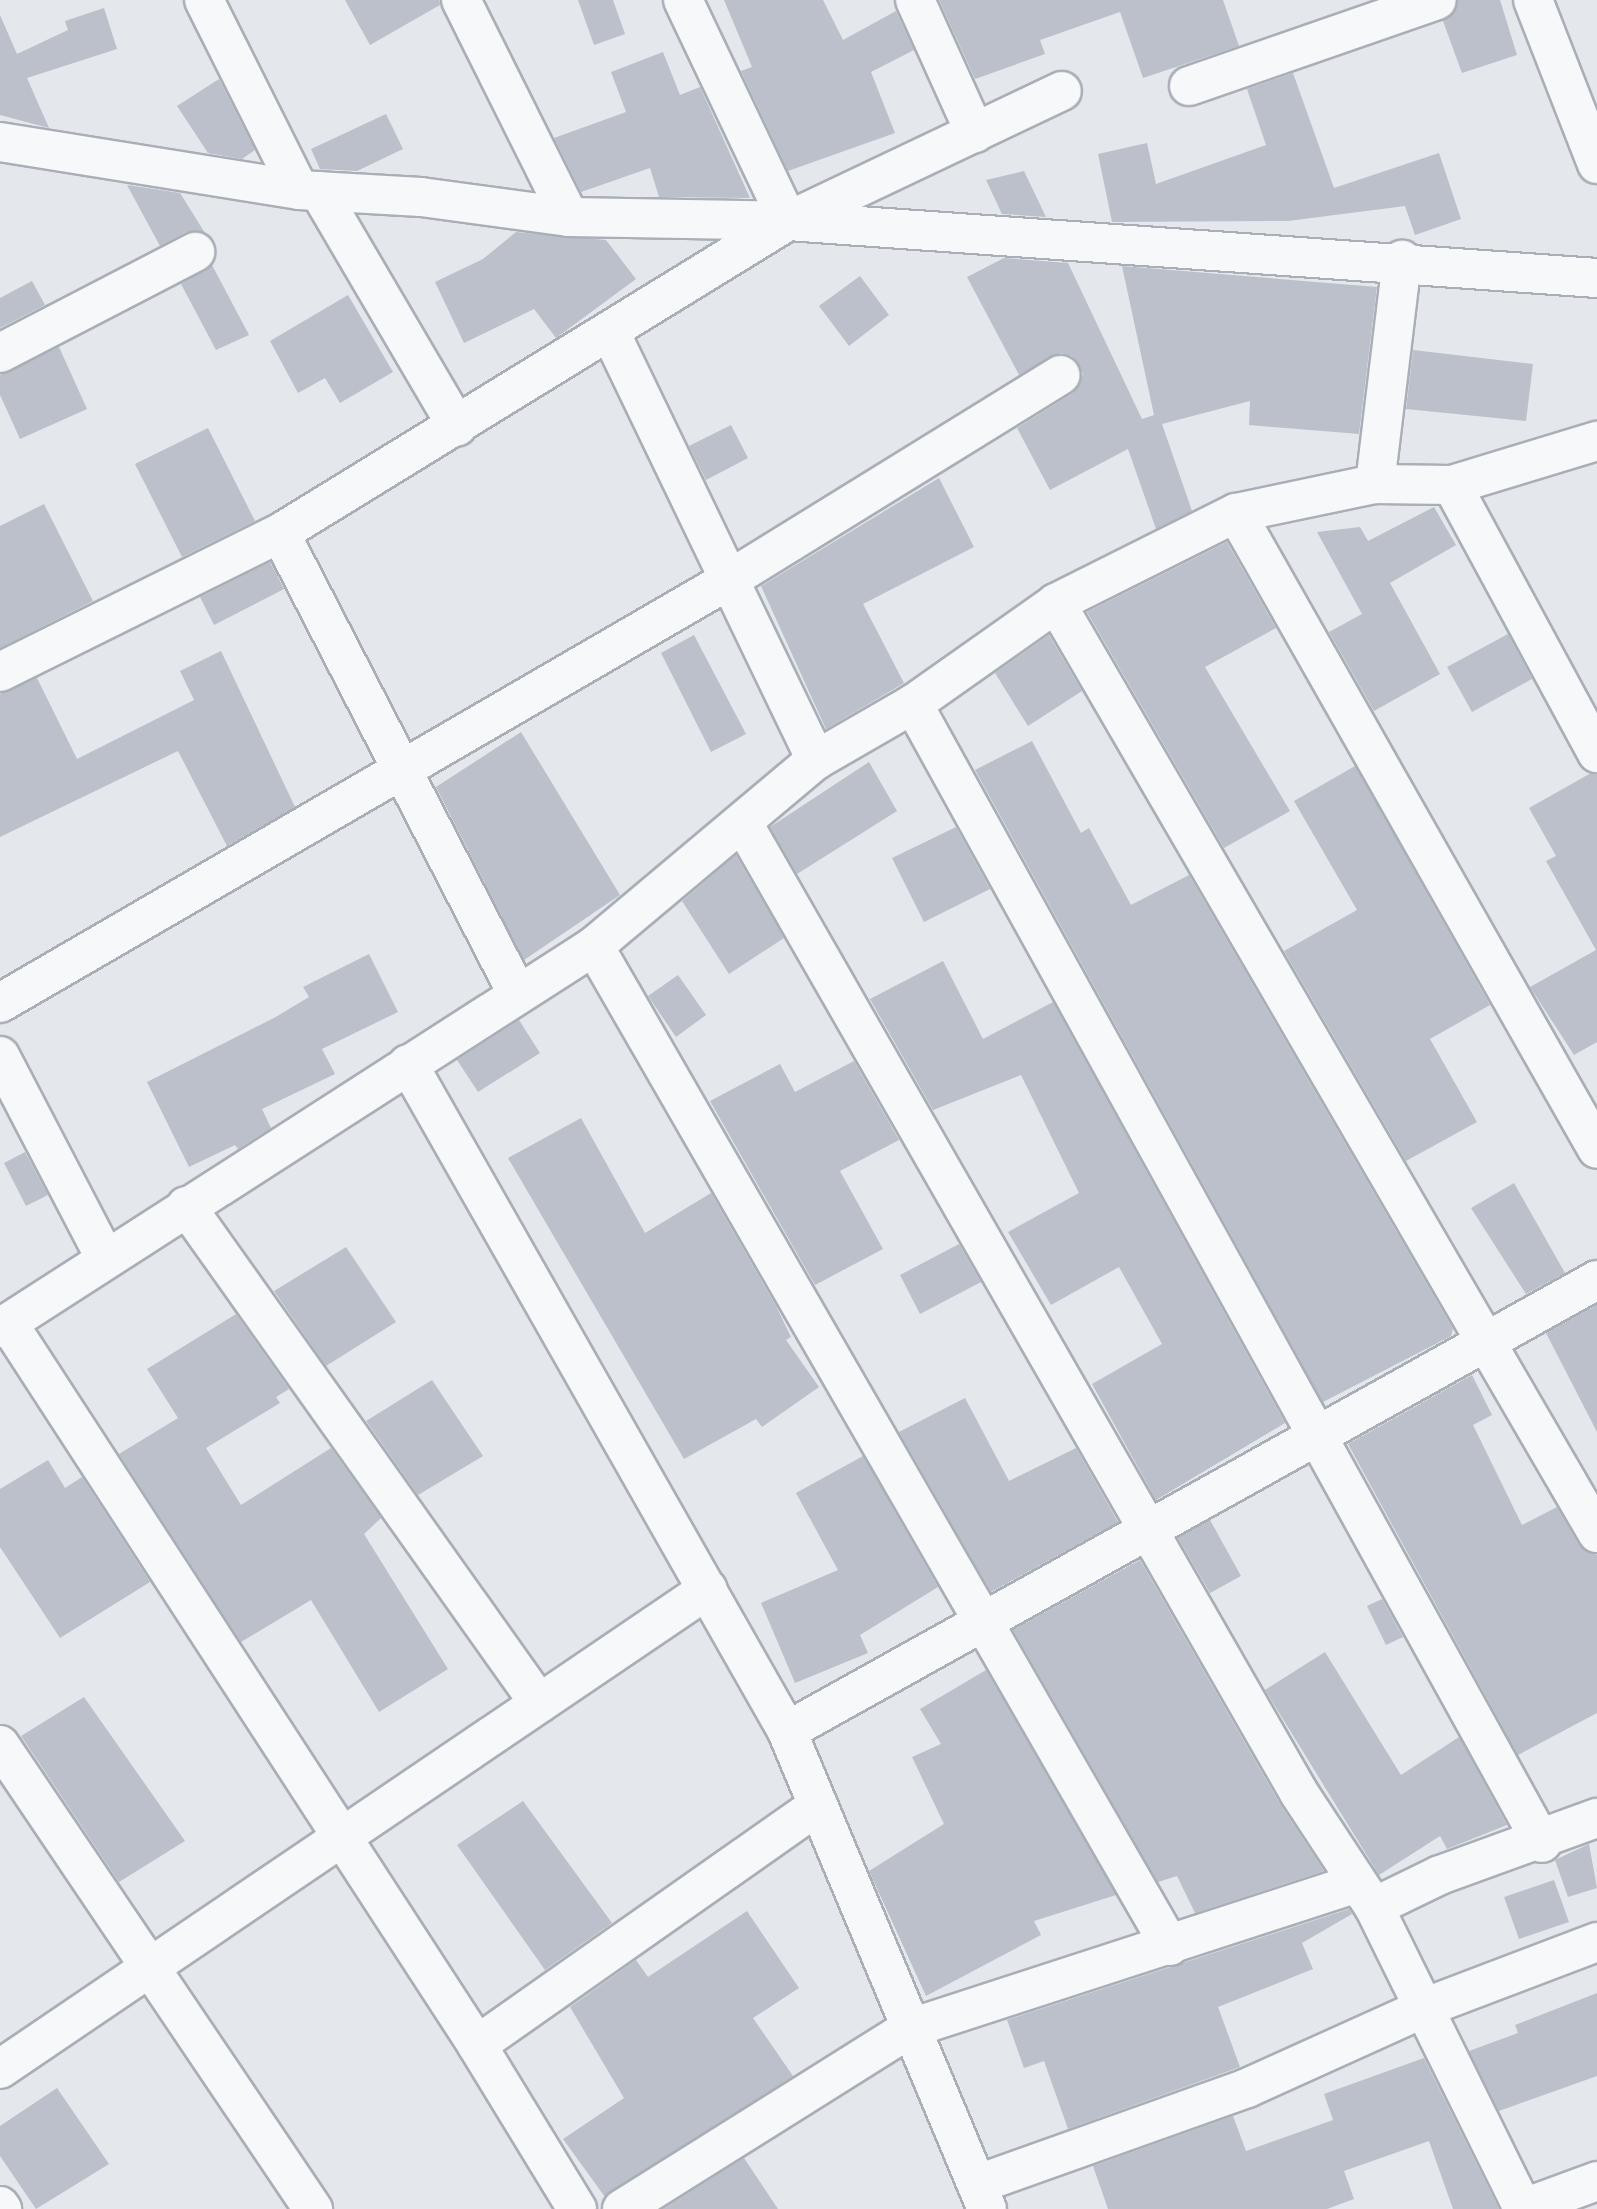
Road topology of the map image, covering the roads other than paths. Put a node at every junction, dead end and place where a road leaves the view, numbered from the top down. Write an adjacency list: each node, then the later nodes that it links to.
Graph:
1 (204, 0): 13 (street)
2 (461, 0): 14 (street)
3 (683, 0): 15 (street)
4 (915, 0): 10 (street)
5 (1437, 0): 7 (street)
6 (1533, 0): 9 (street)
7 (1189, 86)
8 (1062, 91): 10 (street)
9 (1589, 114): 12 (street)
10 (975, 133): 15 (street)
11 (0, 142): 13 (street)
12 (1597, 164)
13 (309, 191): 14 (street); 22 (street)
14 (569, 217): 15 (street)
15 (788, 221): 17 (street); 19 (street)
16 (195, 252): 20 (street)
17 (1402, 260): 18 (street); 24 (street)
18 (1597, 278)
19 (611, 334): 22 (street); 28 (street)
20 (0, 353)
21 (1061, 375): 28 (street)
22 (457, 426): 27 (street)
23 (1597, 441): 25 (street)
24 (1375, 484): 25 (street); 26 (street)
25 (1452, 485): 32 (street)
26 (1236, 513): 29 (street); 41 (street)
27 (280, 533): 30 (street); 34 (street)
28 (727, 581): 33 (street); 34 (street)
29 (1056, 603): 31 (street); 46 (street)
30 (0, 672)
31 (913, 705): 33 (street); 47 (street)
32 (1597, 752)
33 (816, 760): 35 (street)
34 (401, 773): 37 (street); 38 (street)
35 (744, 825): 36 (street); 48 (street)
36 (594, 946): 37 (street); 51 (street)
37 (516, 991): 40 (street)
38 (0, 1003)
39 (0, 1056): 43 (street)
40 (408, 1064): 42 (street); 50 (street)
41 (1597, 1149)
42 (186, 1206): 43 (street); 52 (street)
43 (105, 1258): 45 (street)
44 (1597, 1280): 46 (street)
45 (4, 1326): 57 (street)
46 (1486, 1342): 47 (street); 49 (street)
47 (1317, 1436): 48 (street); 58 (street)
48 (1149, 1529): 51 (street); 59 (street)
49 (1597, 1533)
50 (708, 1588): 52 (street); 53 (street)
51 (984, 1621): 53 (street); 61 (street)
52 (539, 1703): 57 (street)
53 (787, 1731): 55 (street)
54 (0, 1745): 62 (street)
55 (818, 1805): 64 (street); 65 (street)
56 (1597, 1818): 58 (street)
57 (342, 1837): 62 (street); 65 (street)
58 (1542, 1843): 59 (street)
59 (1364, 1895): 61 (street); 63 (street)
60 (1597, 1942): 63 (street)
61 (1170, 1945): 64 (street)
62 (148, 1969): 66 (street); 69 (street)
63 (1426, 2007): 68 (street); 72 (street)
64 (911, 2028): 68 (street); 71 (street)
65 (477, 2045): 70 (street)
66 (0, 2069)
67 (1597, 2182): 72 (street)
68 (983, 2197)
69 (313, 2209)
70 (577, 2209)
71 (622, 2209)
72 (1522, 2209)

